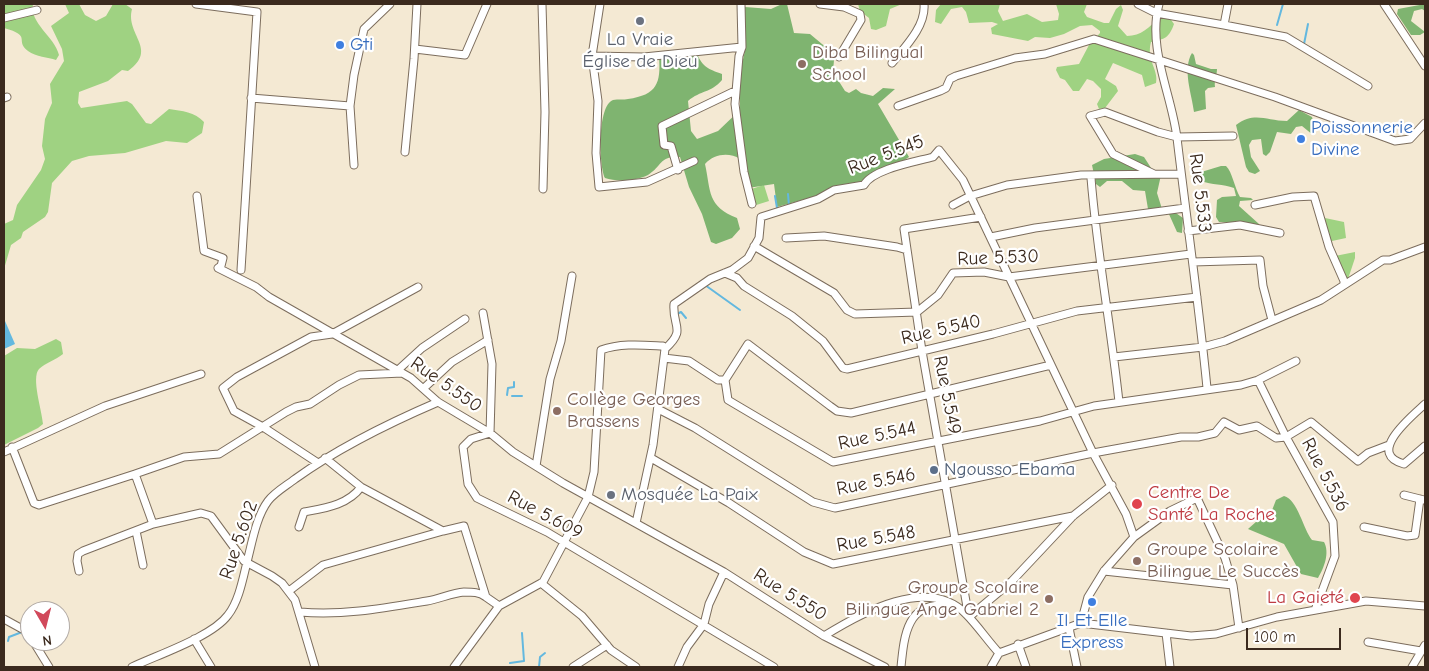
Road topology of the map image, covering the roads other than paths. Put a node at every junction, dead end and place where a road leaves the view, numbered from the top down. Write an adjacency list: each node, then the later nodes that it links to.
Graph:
1 (196, 4): 27 (street)
2 (390, 4): 28 (street)
3 (417, 4): 19 (street)
4 (487, 4): 19 (street)
5 (542, 4): 40 (street)
6 (600, 4): 20 (street)
7 (741, 4): 18 (street)
8 (820, 4): 21 (street)
9 (924, 4): 23 (street)
10 (1138, 4): 15 (street)
11 (1159, 4): 15 (street, Rue 5.533)
12 (1228, 4): 17 (street)
13 (1384, 4): 24 (street)
14 (37, 10): 16 (street)
15 (1156, 13): 17 (street); 22 (street, Rue 5.533)
16 (4, 18)
17 (1224, 25): 25 (street)
18 (742, 47): 20 (street); 26 (street)
19 (415, 49): 33 (street)
20 (592, 56): 36 (street)
21 (838, 56)
22 (1160, 60): 29 (street); 30 (street); 32 (street, Rue 5.533)
23 (892, 63)
24 (1425, 66)
25 (1368, 86)
26 (735, 91): 36 (street); 43 (street)
27 (250, 98): 28 (street); 59 (street)
28 (350, 106): 35 (street)
29 (898, 106)
30 (1425, 123)
31 (1233, 136): 32 (street)
32 (1177, 137): 37 (street); 38 (street, Rue 5.533)
33 (404, 152)
34 (694, 161): 36 (street)
35 (354, 164)
36 (678, 170)
37 (1154, 174): 38 (street); 42 (street)
38 (1180, 174): 46 (street, Rue 5.533)
39 (1091, 178): 48 (street)
40 (543, 189)
41 (197, 196): 72 (street, Rue 5.550)
42 (970, 196): 44 (street); 47 (street, Rue 5.545); 53 (street, Rue 5.545)
43 (752, 204)
44 (953, 204)
45 (1256, 204): 63 (street)
46 (1185, 208): 48 (street); 49 (street, Rue 5.533)
47 (981, 217): 51 (street, Rue 5.545); 55 (street, Rue 5.549)
48 (1095, 219): 51 (street); 58 (street)
49 (1188, 230): 50 (street); 56 (street, Rue 5.533)
50 (1280, 233)
51 (991, 237): 62 (street, Rue 5.545)
52 (786, 238): 55 (street)
53 (754, 246): 60 (street, Rue 5.545); 67 (street)
54 (1425, 247): 63 (street)
55 (907, 250): 67 (street, Rue 5.549)
56 (1191, 254): 57 (street, Rue 5.533); 58 (street, Rue 5.530)
57 (1193, 262): 65 (street, Rue 5.533); 70 (street)
58 (1100, 266): 62 (street, Rue 5.530); 66 (street)
59 (241, 270)
60 (726, 273): 75 (street, Rue 5.545); 76 (street, Rue 5.540)
61 (572, 276): 107 (street)
62 (1010, 277): 67 (street, Rue 5.530); 71 (street, Rue 5.545)
63 (1344, 285): 70 (street)
64 (418, 287): 72 (street)
65 (1197, 297): 66 (street, Rue 5.540); 74 (street, Rue 5.533)
66 (1108, 307): 71 (street, Rue 5.540); 77 (street)
67 (917, 312): 76 (street, Rue 5.549)
68 (483, 313): 73 (street)
69 (465, 319): 82 (street)
70 (1272, 320): 74 (street)
71 (1031, 324): 76 (street, Rue 5.540); 81 (street, Rue 5.545)
72 (332, 334): 79 (street, Rue 5.550); 95 (street)
73 (488, 340): 87 (street); 96 (street)
74 (1203, 347): 77 (street); 88 (street, Rue 5.533)
75 (665, 349): 78 (street, Rue 5.545); 113 (street)
76 (922, 351): 89 (street, Rue 5.549)
77 (1114, 357): 91 (street)
78 (664, 358): 85 (street); 93 (street, Rue 5.545)
79 (380, 361): 82 (street, Rue 5.550); 84 (street)
80 (1296, 361): 86 (street, Rue 5.544)
81 (1051, 365): 89 (street); 94 (street, Rue 5.545)
82 (400, 372): 84 (street); 87 (street, Rue 5.550)
83 (201, 374): 101 (street)
84 (373, 374): 95 (street)
85 (725, 380): 89 (street); 98 (street, Rue 5.544)
86 (1258, 380): 88 (street, Rue 5.544); 97 (street)
87 (424, 388): 90 (street, Rue 5.550)
88 (1207, 388): 91 (street, Rue 5.544)
89 (931, 395): 98 (street, Rue 5.549)
90 (438, 402): 96 (street, Rue 5.550); 104 (street, Rue 5.602)
91 (1119, 402): 94 (street, Rue 5.544)
92 (1425, 404): 99 (street)
93 (658, 409): 105 (street, Rue 5.545); 109 (street, Rue 5.546)
94 (1073, 411): 98 (street, Rue 5.544); 103 (street, Rue 5.545)
95 (262, 427): 106 (street); 108 (street)
96 (490, 433): 107 (street, Rue 5.550); 124 (street, Rue 5.609)
97 (1286, 437): 99 (street); 103 (street, Rue 5.536); 137 (street, Rue 5.536)
98 (940, 440): 109 (street, Rue 5.549)
99 (1389, 445): 100 (street)
100 (1425, 446)
101 (12, 447): 102 (street); 108 (street)
102 (4, 452)
103 (1093, 452): 109 (street, Rue 5.546); 110 (street, Rue 5.545)
104 (325, 458): 106 (street, Rue 5.602); 111 (street)
105 (651, 458): 116 (street, Rue 5.545); 123 (street, Rue 5.548)
106 (318, 463): 125 (street, Rue 5.602)
107 (536, 466): 113 (street, Rue 5.550)
108 (135, 474): 117 (street)
109 (947, 484): 123 (street, Rue 5.549)
110 (1112, 485): 115 (street); 122 (street, Rue 5.545)
111 (362, 487): 118 (street); 121 (street)
112 (1404, 495): 114 (street)
113 (588, 497): 116 (street, Rue 5.550); 124 (street)
114 (1423, 500): 119 (street)
115 (1073, 516): 123 (street, Rue 5.548); 139 (street)
116 (636, 523): 129 (street, Rue 5.550)
117 (153, 524): 120 (street); 125 (street)
118 (299, 527)
119 (1364, 527)
120 (136, 531): 126 (street); 127 (street)
121 (443, 532): 132 (street); 133 (street)
122 (1134, 537): 128 (street); 131 (street)
123 (955, 540): 139 (street, Rue 5.549)
124 (564, 544): 130 (street); 142 (street, Rue 5.609)
125 (247, 563): 132 (street); 148 (street, Rue 5.602)
126 (143, 565)
127 (80, 571)
128 (1104, 571): 131 (street); 141 (street)
129 (724, 572): 142 (street); 147 (street, Rue 5.550)
130 (542, 583): 134 (street); 150 (street)
131 (1233, 585): 145 (street)
132 (289, 592): 138 (street)
133 (486, 597): 134 (street); 138 (street)
134 (499, 606): 160 (street)
135 (1425, 606): 137 (street)
136 (957, 608): 139 (street, Rue 5.550); 147 (street, Rue 5.550); 166 (street)
137 (1315, 610): 145 (street)
138 (300, 612): 159 (street)
139 (967, 615): 154 (street, Rue 5.550)
140 (4, 619): 143 (street)
141 (1081, 623): 144 (street); 146 (street)
142 (704, 624): 163 (street); 164 (street, Rue 5.609)
143 (20, 628)
144 (1069, 628): 151 (street); 169 (street)
145 (1239, 628): 146 (street)
146 (1166, 633): 170 (street)
147 (824, 636): 165 (street)
148 (194, 638): 155 (street, Rue 5.602); 158 (street)
149 (1368, 642): 152 (street)
150 (606, 644): 161 (street); 162 (street)
151 (1018, 644): 154 (street); 168 (street)
152 (1423, 648): 171 (street)
153 (39, 651): 156 (street)
154 (999, 653): 167 (street)
155 (140, 665): 157 (street, Rue 5.602)
156 (49, 667)
157 (132, 667)
158 (211, 667)
159 (315, 667)
160 (454, 667)
161 (573, 667)
162 (636, 667)
163 (678, 667)
164 (774, 667)
165 (885, 667)
166 (901, 667)
167 (991, 667)
168 (1026, 667)
169 (1077, 667)
170 (1170, 667)
171 (1412, 667)

